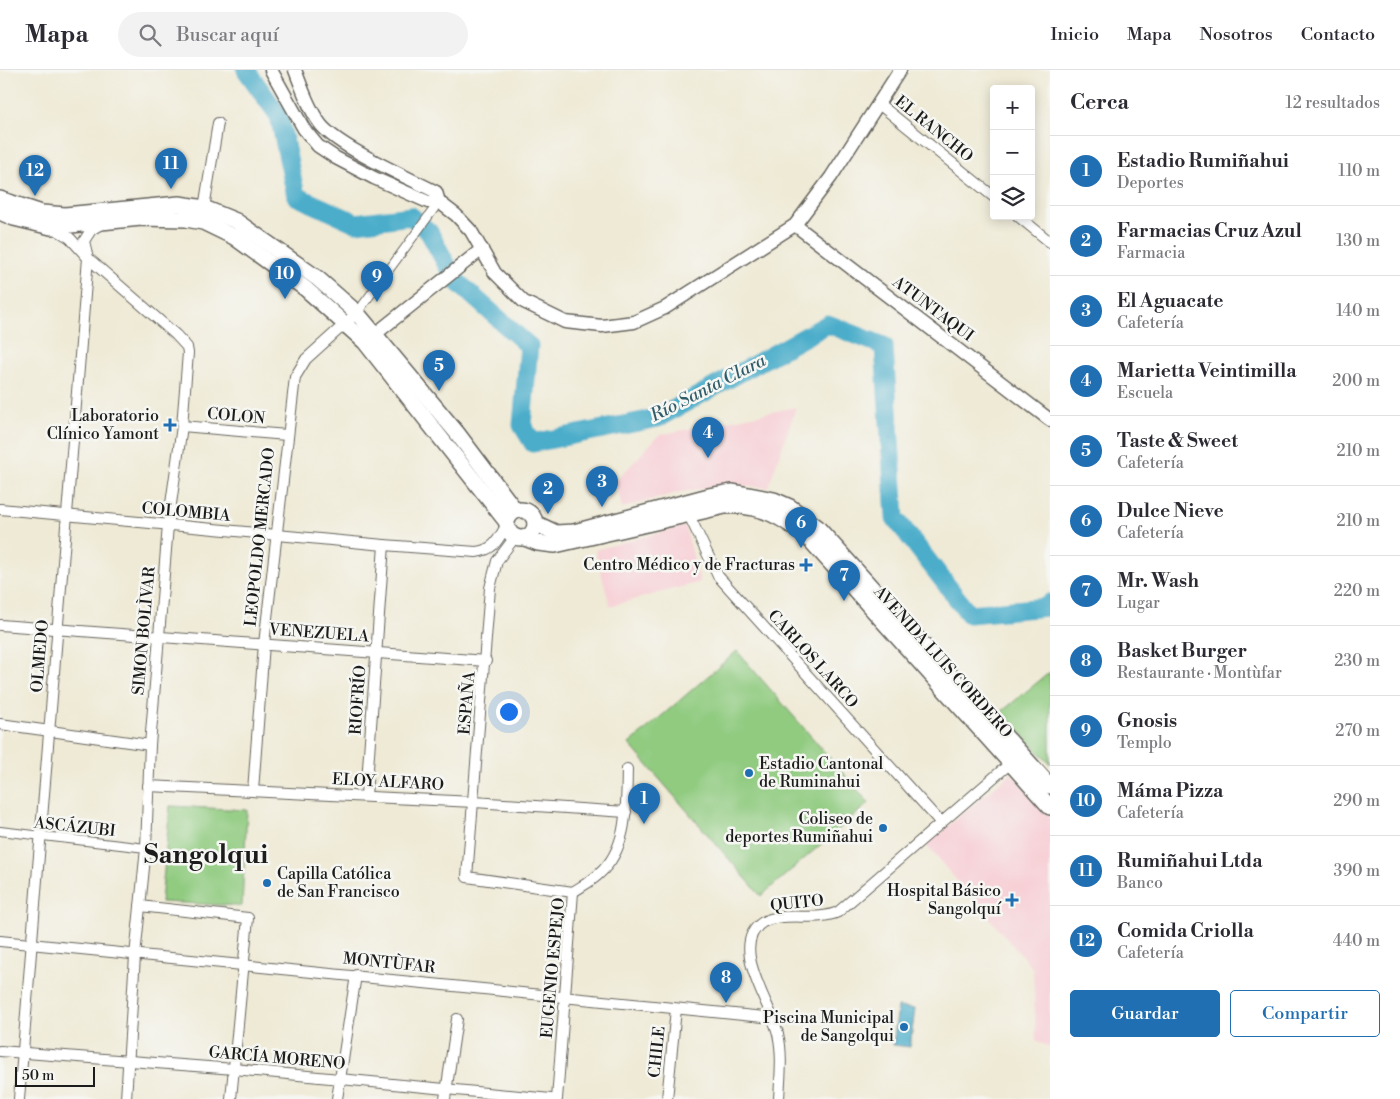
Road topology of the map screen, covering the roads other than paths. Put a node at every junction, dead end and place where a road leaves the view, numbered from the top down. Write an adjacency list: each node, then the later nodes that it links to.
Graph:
1 (271, 70): 8 (street)
2 (294, 70): 8 (street)
3 (900, 70): 4 (street)
4 (879, 104): 6 (street, EL RANCHO); 13 (street)
5 (218, 123): 9 (street)
6 (990, 193)
7 (0, 199): 9 (main road)
8 (439, 202): 16 (street); 18 (street)
9 (204, 208): 18 (main road)
10 (0, 212): 14 (main road)
11 (1023, 220): 15 (street)
12 (102, 223): 14 (main road); 17 (street, OLMEDO); 19 (main road)
13 (794, 226): 16 (street); 21 (street, ATUNTAQUI)
14 (51, 227): 17 (street, SIMON BOLÌVAR)
15 (1050, 242)
16 (482, 249): 20 (street)
17 (88, 258): 22 (street, SIMON BOLÌVAR); 26 (street, OLMEDO)
18 (357, 313): 19 (street, LEOPOLDO MERCADO); 20 (main road)
19 (346, 324): 20 (main road); 23 (street, LEOPOLDO MERCADO)
20 (371, 338): 29 (main road)
21 (1050, 420)
22 (182, 426): 23 (street, COLON); 28 (street, SIMON BOLÌVAR)
23 (287, 435): 30 (street, LEOPOLDO MERCADO)
24 (0, 509): 26 (street, COLOMBIA)
25 (686, 509): 27 (main road, AVENIDA LUIS CORDERO); 29 (main road, AVENIDA LUIS CORDERO); 41 (main road, AVENIDA LUIS CORDERO); 50 (street, CARLOS LARCO)
26 (66, 515): 28 (street, COLOMBIA); 33 (street, OLMEDO)
27 (535, 523): 29 (main road); 29 (main road, AVENIDA LUIS CORDERO)
28 (168, 525): 30 (street, COLOMBIA); 34 (street, SIMON BOLÌVAR)
29 (513, 527): 31 (street, COLOMBIA); 37 (street, ESPAÑA)
30 (276, 535): 31 (street, COLOMBIA); 35 (street, LEOPOLDO MERCADO)
31 (384, 545): 36 (street, RIOFRÍO)
32 (0, 625): 33 (street, VENEZUELA)
33 (57, 628): 34 (street, VENEZUELA); 39 (street, OLMEDO)
34 (158, 636): 35 (street, VENEZUELA); 40 (street, SIMON BOLÌVAR)
35 (264, 644): 36 (street, VENEZUELA); 45 (street, LEOPOLDO MERCADO)
36 (376, 653): 37 (street, VENEZUELA); 46 (street, RIOFRÍO)
37 (486, 661): 47 (street, ESPAÑA)
38 (0, 724): 39 (street)
39 (49, 732): 40 (street); 52 (street, OLMEDO)
40 (150, 745): 43 (street, SIMON BOLÌVAR)
41 (1016, 758): 44 (main road, AVENIDA LUIS CORDERO); 48 (main road, AVENIDA LUIS CORDERO); 50 (street, QUITO)
42 (627, 769): 49 (street, EUGENIO ESPEJO)
43 (148, 786): 45 (street, ELOY ALFARO); 53 (street, SIMON BOLÌVAR)
44 (1050, 786)
45 (253, 791): 46 (street, ELOY ALFARO)
46 (366, 796): 47 (street, ELOY ALFARO)
47 (474, 802): 49 (street, ELOY ALFARO); 54 (street, ESPAÑA)
48 (1050, 807)
49 (626, 812): 54 (street, EUGENIO ESPEJO)
50 (941, 823): 63 (street, QUITO)
51 (0, 831): 52 (street, ASCÁZUBI)
52 (40, 837): 53 (street, ASCÁZUBI); 57 (street, OLMEDO)
53 (146, 848): 55 (street, SIMON BOLÌVAR)
54 (573, 892): 61 (street, EUGENIO ESPEJO)
55 (140, 906): 58 (street, SIMON BOLÌVAR); 59 (street)
56 (0, 941): 57 (street, MONTÙFAR)
57 (32, 944): 58 (street, MONTÙFAR); 66 (street, OLMEDO)
58 (135, 956): 59 (street, MONTÙFAR); 67 (street, SIMON BOLÌVAR)
59 (244, 965): 60 (street, MONTÙFAR); 68 (street)
60 (356, 975): 61 (street, MONTÙFAR); 69 (street)
61 (565, 999): 62 (street, MONTÙFAR); 77 (street, EUGENIO ESPEJO)
62 (676, 1009): 63 (street, MONTÙFAR); 78 (street, CHILE)
63 (774, 1018): 79 (street, QUITO)
64 (457, 1019): 70 (street)
65 (0, 1051): 66 (street, GARCÍA MORENO)
66 (23, 1052): 67 (street, GARCÍA MORENO); 71 (street, OLMEDO)
67 (129, 1062): 68 (street, GARCÍA MORENO); 72 (street, SIMON BOLÌVAR)
68 (234, 1069): 69 (street, GARCÍA MORENO); 73 (street)
69 (339, 1078): 70 (street, GARCÍA MORENO); 74 (street)
70 (446, 1087): 75 (street); 76 (street, GARCÍA MORENO)
71 (19, 1099)
72 (126, 1099)
73 (231, 1099)
74 (337, 1099)
75 (445, 1099)
76 (551, 1099)
77 (557, 1099)
78 (667, 1099)
79 (779, 1099)

